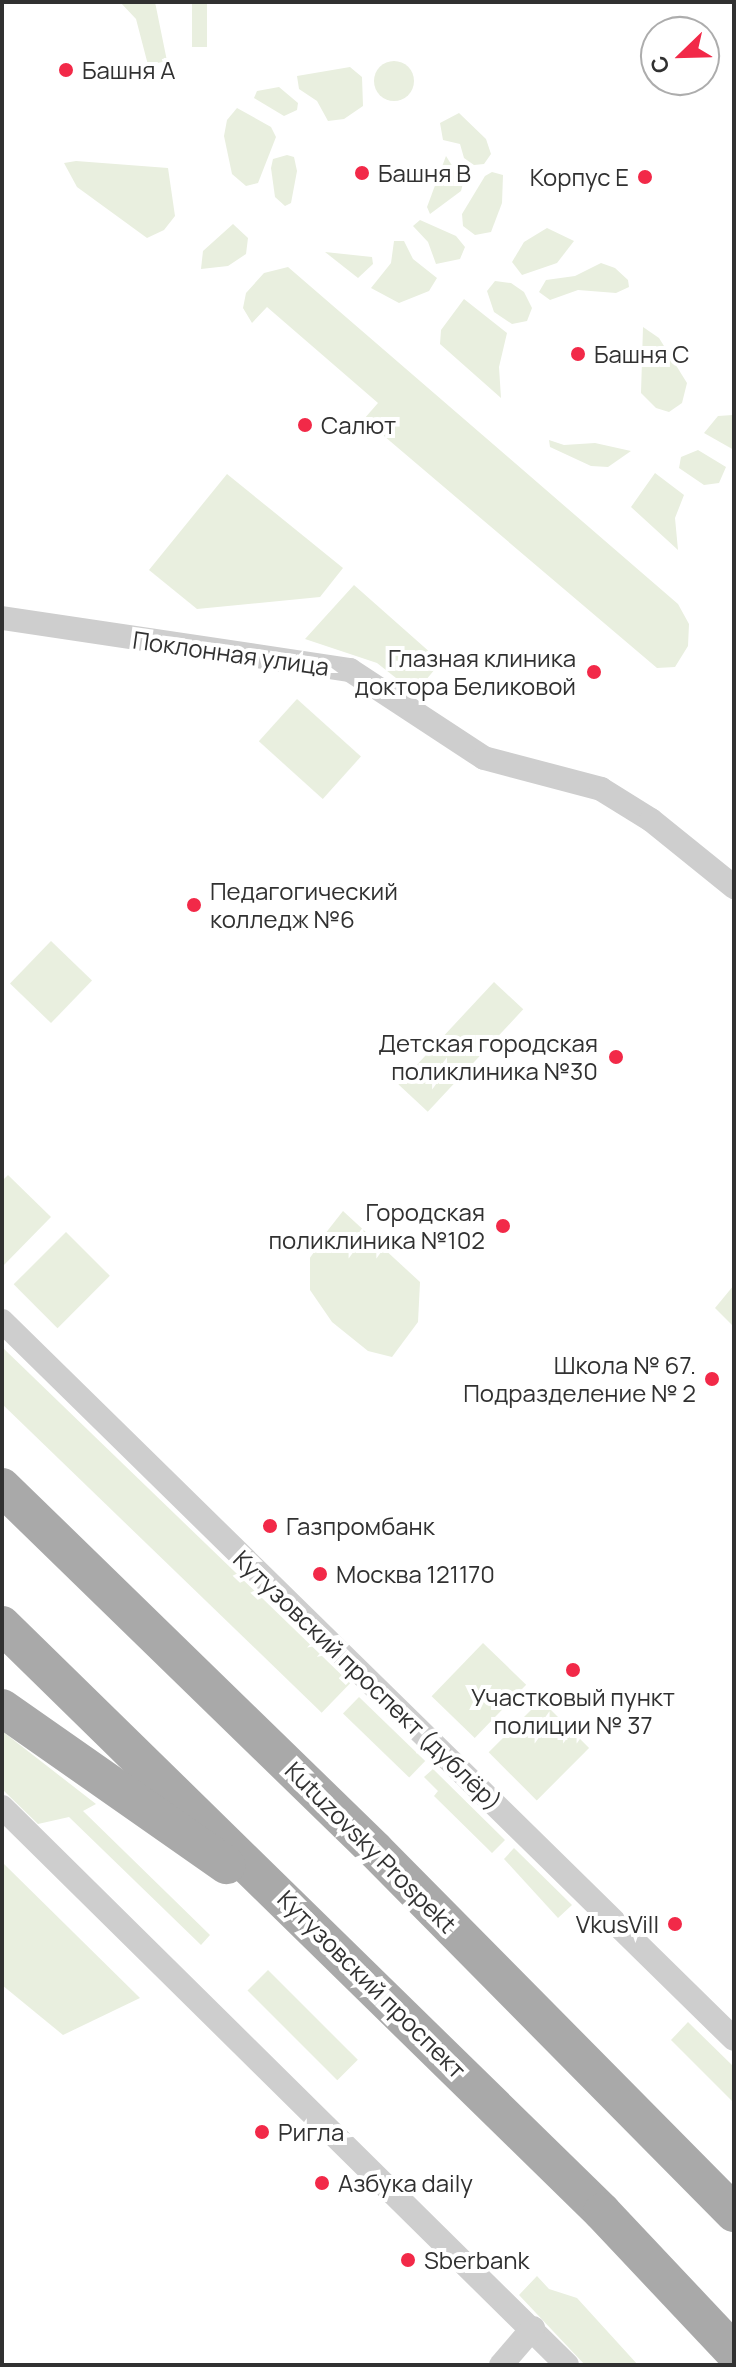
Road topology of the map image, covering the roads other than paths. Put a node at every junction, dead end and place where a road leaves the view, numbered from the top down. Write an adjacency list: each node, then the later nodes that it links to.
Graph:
1 (2, 618): 2 (street, Поклонная улица)
2 (734, 887)
3 (2, 1321): 9 (street, Кутузовский проспект (дублёр))
4 (2, 1487): 10 (main road, Kutuzovsky Prospekt)
5 (2, 1625): 8 (main road, Кутузовский проспект)
6 (2, 1708): 8 (main road)
7 (2, 1807): 11 (street)
8 (308, 1920): 12 (main road, Кутузовский проспект)
9 (734, 2039)
10 (734, 2213)
11 (533, 2328): 13 (street); 14 (street)
12 (734, 2352)
13 (501, 2365)
14 (567, 2365)

